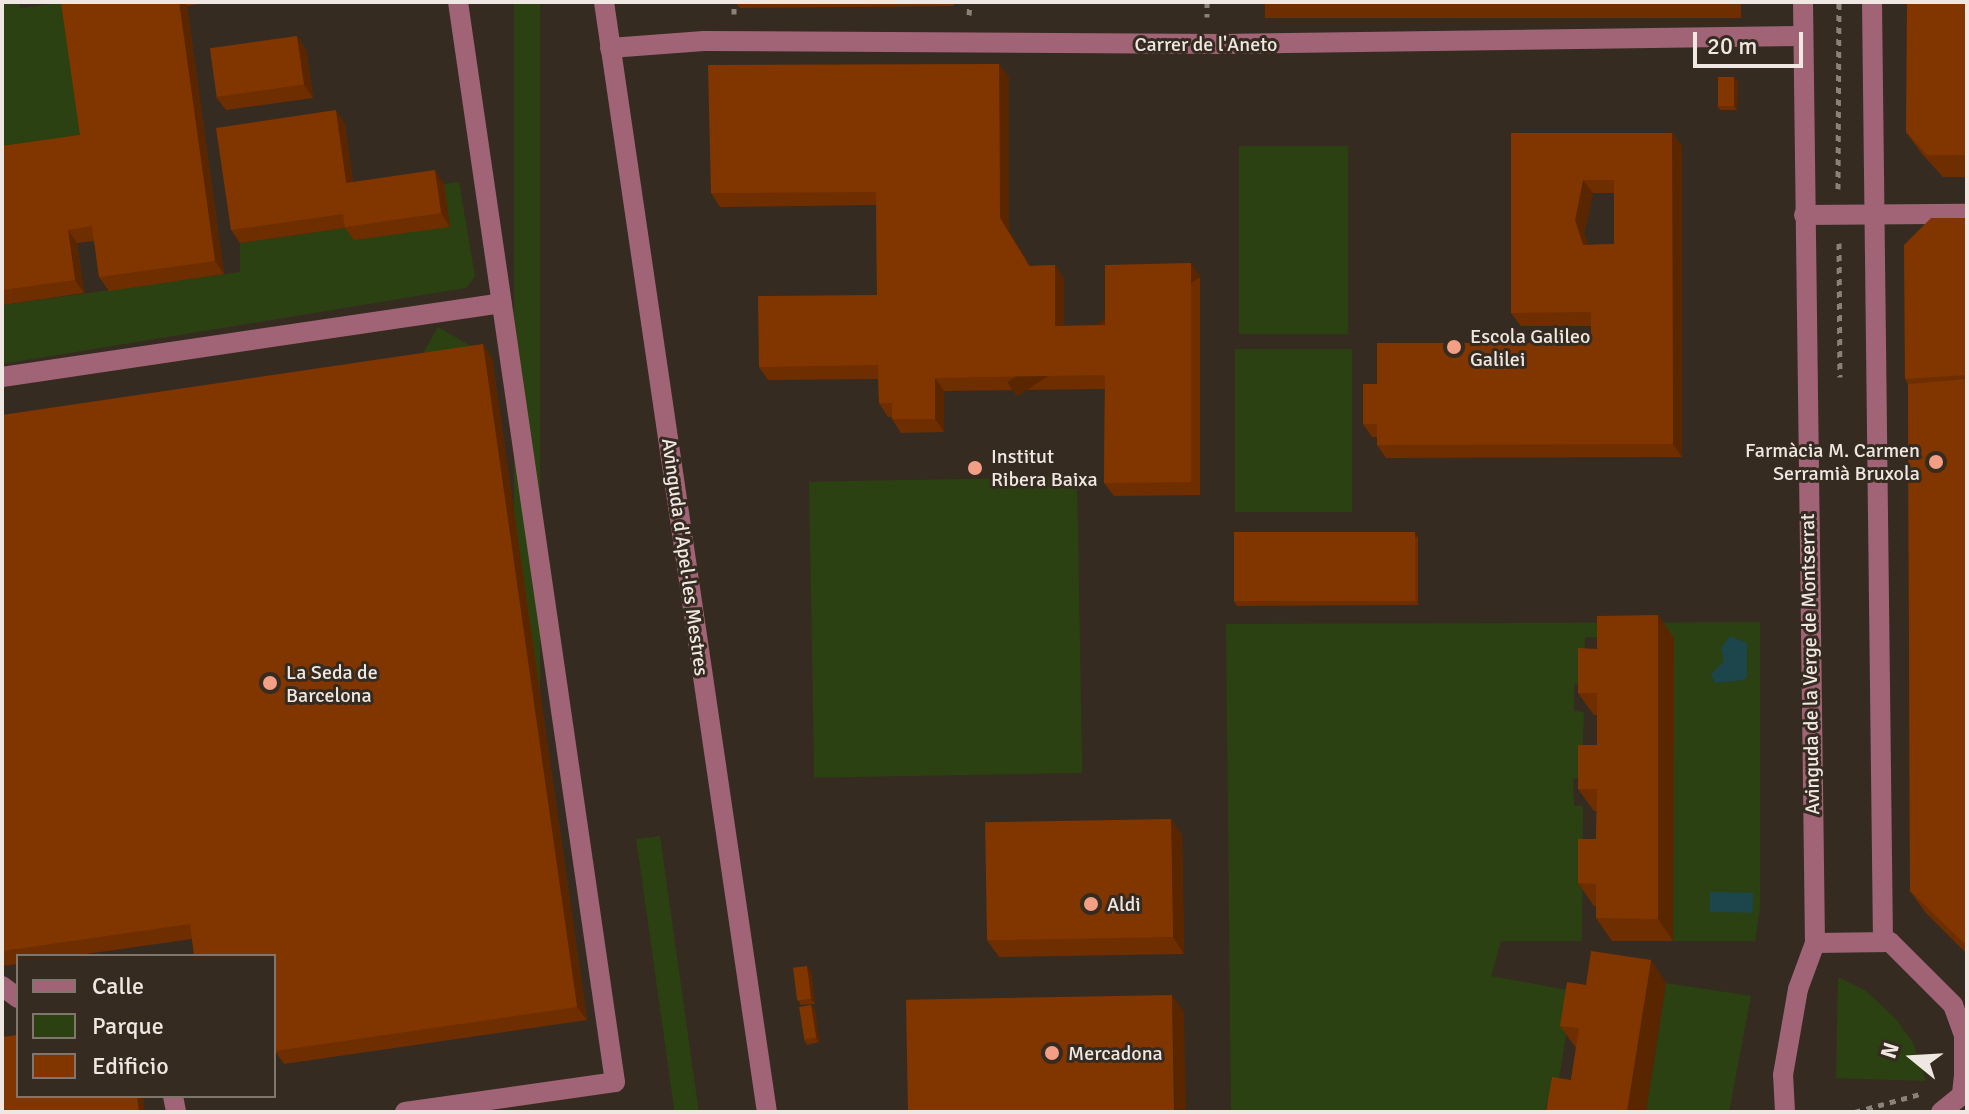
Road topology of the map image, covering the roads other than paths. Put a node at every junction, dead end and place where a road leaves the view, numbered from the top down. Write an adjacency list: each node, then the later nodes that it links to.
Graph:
1 (458, 2): 10 (street)
2 (604, 2): 6 (street, Avinguda d'Apel·les Mestres)
3 (1803, 2): 5 (street, Avinguda de la Verge de Montserrat)
4 (1872, 2): 7 (street)
5 (1803, 36): 6 (street, Carrer de l'Aneto); 9 (street, Avinguda de la Verge de Montserrat)
6 (610, 48): 16 (street, Avinguda d'Apel·les Mestres)
7 (1874, 214): 8 (street); 9 (street); 12 (street)
8 (1967, 214)
9 (1804, 215): 13 (street, Avinguda de la Verge de Montserrat)
10 (502, 303): 11 (street); 15 (street)
11 (2, 377)
12 (1883, 939): 13 (street); 14 (street)
13 (1815, 943): 17 (street, Avinguda de la Verge de Montserrat)
14 (1960, 1006): 18 (street)
15 (405, 1112)
16 (767, 1112)
17 (1785, 1112)
18 (1941, 1112)

